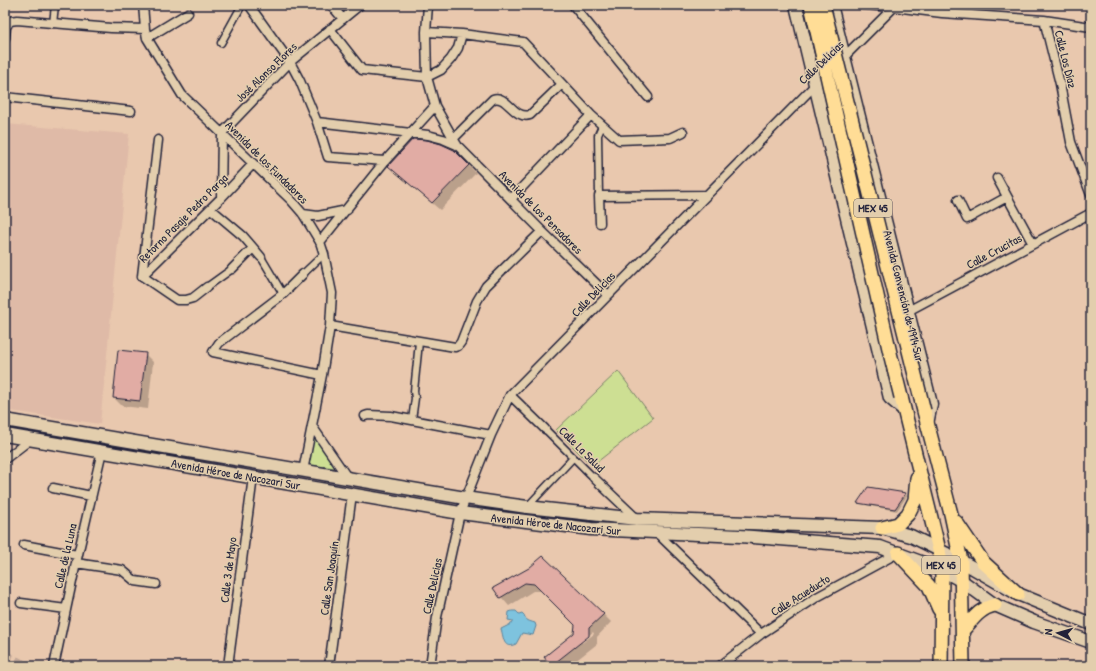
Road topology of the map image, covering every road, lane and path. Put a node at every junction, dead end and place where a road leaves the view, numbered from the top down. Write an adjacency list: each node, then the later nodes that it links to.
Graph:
1 (54, 5): 18 (street)
2 (143, 5): 20 (street, Avenida de los Fundadores)
3 (242, 5): 27 (street)
4 (249, 5): 30 (street)
5 (331, 5): 16 (street)
6 (360, 5): 16 (street, José Alonso Flores)
7 (428, 5): 22 (street, Avenida de los Pensadores)
8 (573, 5): 35 (street)
9 (796, 5): 28 (main road)
10 (811, 5): 78 (main road, Avenida Convención de 1914 Sur / MEX 45, bridge)
11 (823, 5): 82 (main road, Avenida Convención de 1914 Sur / MEX 45, bridge)
12 (831, 5): 24 (main road, Avenida Convención de 1914 Sur)
13 (862, 5): 14 (street)
14 (894, 7): 17 (street); 29 (street, Calle Delicias)
15 (188, 13): 26 (street)
16 (343, 19): 21 (street, José Alonso Flores)
17 (1044, 20): 19 (street); 50 (street, Calle Los Díaz)
18 (52, 24): 20 (street); 25 (street)
19 (1091, 26)
20 (145, 29): 26 (street, Avenida de los Fundadores)
21 (330, 29): 30 (street, José Alonso Flores); 31 (street)
22 (426, 32): 23 (street); 31 (street, Avenida de los Pensadores)
23 (462, 34): 31 (street); 32 (street)
24 (838, 34): 28 (main road); 29 (main road, Avenida Convención de 1914 Sur)
25 (5, 38)
26 (147, 38): 42 (street, Avenida de los Fundadores)
27 (221, 43)
28 (805, 44): 33 (main road)
29 (844, 57): 33 (street, Calle Delicias); 73 (main road, Avenida Convención de 1914 Sur)
30 (290, 62): 39 (street); 42 (street, José Alonso Flores)
31 (427, 77): 36 (street, Avenida de los Pensadores)
32 (562, 84): 38 (street); 45 (street)
33 (815, 84): 49 (street, Calle Delicias); 78 (main road)
34 (5, 97): 37 (street)
35 (648, 97)
36 (435, 106): 43 (street); 45 (street, Avenida de los Pensadores)
37 (131, 111)
38 (591, 115): 40 (street); 54 (street)
39 (317, 122): 43 (street, Avenida de los Pensadores); 46 (street)
40 (602, 126): 41 (street); 51 (street)
41 (683, 132)
42 (222, 133): 47 (street, Avenida de los Fundadores); 53 (street)
43 (411, 133): 45 (street, Avenida de los Pensadores); 46 (street)
44 (158, 140): 69 (street)
45 (456, 142): 54 (street, Avenida de los Pensadores)
46 (385, 161): 57 (street)
47 (253, 164): 53 (street, Retorno Pasaje Pedro Parga); 59 (street, Avenida de los Fundadores)
48 (996, 178): 52 (street)
49 (705, 195): 51 (street); 72 (street, Calle Delicias)
50 (1091, 195)
51 (599, 196): 60 (street)
52 (1007, 197): 55 (street); 63 (street)
53 (221, 198): 56 (street, Retorno Pasaje Pedro Parga)
54 (511, 199): 61 (street, Avenida de los Pensadores)
55 (958, 200)
56 (210, 209): 64 (street); 69 (street, Retorno Pasaje Pedro Parga)
57 (347, 210): 59 (street); 62 (street)
58 (1091, 212): 63 (street, Calle Crucitas)
59 (303, 214): 62 (street, Avenida de los Fundadores)
60 (600, 223)
61 (542, 231): 72 (street, Avenida de los Pensadores); 75 (street)
62 (320, 242): 65 (street, Avenida de los Fundadores)
63 (1033, 244): 73 (street, Calle Crucitas)
64 (253, 248): 66 (street); 67 (street, Retorno Pasaje Pedro Parga)
65 (324, 254): 68 (street); 74 (street, Avenida de los Fundadores)
66 (261, 257): 71 (street)
67 (232, 269): 70 (street, Retorno Pasaje Pedro Parga)
68 (303, 274): 71 (street)
69 (142, 276): 70 (street, Retorno Pasaje Pedro Parga)
70 (208, 287)
71 (282, 294): 76 (street)
72 (608, 296): 77 (street, Calle Delicias)
73 (908, 311): 82 (main road, Avenida Convención de 1914 Sur)
74 (330, 326): 75 (street); 76 (street, Avenida de los Fundadores)
75 (419, 342): 81 (street)
76 (322, 375): 83 (street, Avenida de los Fundadores)
77 (510, 395): 84 (street, Calle La Salud); 86 (street, Calle Delicias)
78 (904, 410): 91 (main road, Avenida Convención de 1914 Sur / MEX 45)
79 (364, 416): 81 (street)
80 (5, 420): 92 (main road, Avenida Héroe de Nacozari Sur)
81 (412, 420): 86 (street)
82 (927, 424): 102 (main road, Avenida Convención de 1914 Sur / MEX 45)
83 (312, 426): 92 (street, Avenida de los Fundadores); 94 (street)
84 (545, 429): 89 (street, Calle La Salud)
85 (5, 435): 87 (main road, Avenida Héroe de Nacozari Sur)
86 (491, 435): 99 (street, Calle Delicias)
87 (31, 439): 88 (main road, Avenida Héroe de Nacozari Sur); 90 (street)
88 (102, 451): 93 (main road, Avenida Héroe de Nacozari Sur); 98 (street, Calle de la Luna)
89 (573, 458): 95 (street, Calle La Salud); 100 (street)
90 (5, 459)
91 (918, 466): 104 (main road); 107 (main road, Avenida Convención de 1914 Sur / MEX 45)
92 (304, 471): 94 (main road, Avenida Héroe de Nacozari Sur)
93 (253, 477): 97 (main road, Avenida Héroe de Nacozari Sur); 124 (street, Calle 3 de Mayo)
94 (347, 478): 99 (main road, Avenida Héroe de Nacozari Sur)
95 (594, 478): 103 (street, Calle La Salud)
96 (53, 488): 98 (street)
97 (352, 494): 101 (main road, Avenida Héroe de Nacozari Sur); 125 (street, Calle San Joaquín)
98 (91, 496): 109 (street, Calle de la Luna)
99 (465, 498): 100 (main road, Avenida Héroe de Nacozari Sur); 101 (street, Calle Delicias)
100 (527, 507): 103 (main road, Avenida Héroe de Nacozari Sur)
101 (460, 513): 105 (main road, Avenida Héroe de Nacozari Sur); 126 (street, Calle Delicias)
102 (951, 514): 110 (main road, Avenida Convención de 1914 Sur / MEX 45); 114 (main road)
103 (638, 519): 104 (main road, Avenida Héroe de Nacozari Sur)
104 (882, 528): 107 (main road, Avenida Héroe de Nacozari Sur)
105 (656, 532): 108 (main road, Avenida Héroe de Nacozari Sur); 121 (street)
106 (24, 545): 109 (street)
107 (939, 550): 110 (main road, Avenida Héroe de Nacozari Sur); 111 (main road, Avenida Convención de 1914 Sur / MEX 45)
108 (898, 553): 111 (main road, Avenida Héroe de Nacozari Sur); 118 (main road); 121 (street, Calle Acueducto)
109 (76, 559): 113 (street); 117 (street, Calle de la Luna)
110 (961, 561): 112 (main road, Avenida Convención de 1914 Sur / MEX 45); 114 (main road, Avenida Héroe de Nacozari Sur)
111 (942, 570): 112 (main road, Avenida Héroe de Nacozari Sur); 118 (main road, Avenida Convención de 1914 Sur / MEX 45)
112 (962, 581): 116 (main road, Avenida Héroe de Nacozari Sur); 120 (main road, Avenida Convención de 1914 Sur / MEX 45)
113 (156, 584)
114 (1018, 594): 119 (main road, Avenida Héroe de Nacozari Sur)
115 (21, 603): 117 (street)
116 (995, 605): 120 (main road); 122 (main road, Avenida Héroe de Nacozari Sur)
117 (66, 609): 123 (street, Calle de la Luna)
118 (941, 615): 128 (main road, Avenida Convención de 1914 Sur / MEX 45)
119 (1091, 624)
120 (963, 630): 129 (main road, Avenida Convención de 1914 Sur / MEX 45)
121 (761, 634): 127 (street, Calle Acueducto)
122 (1091, 642)
123 (54, 666)
124 (228, 666)
125 (329, 666)
126 (430, 666)
127 (720, 666)
128 (941, 666)
129 (963, 666)

